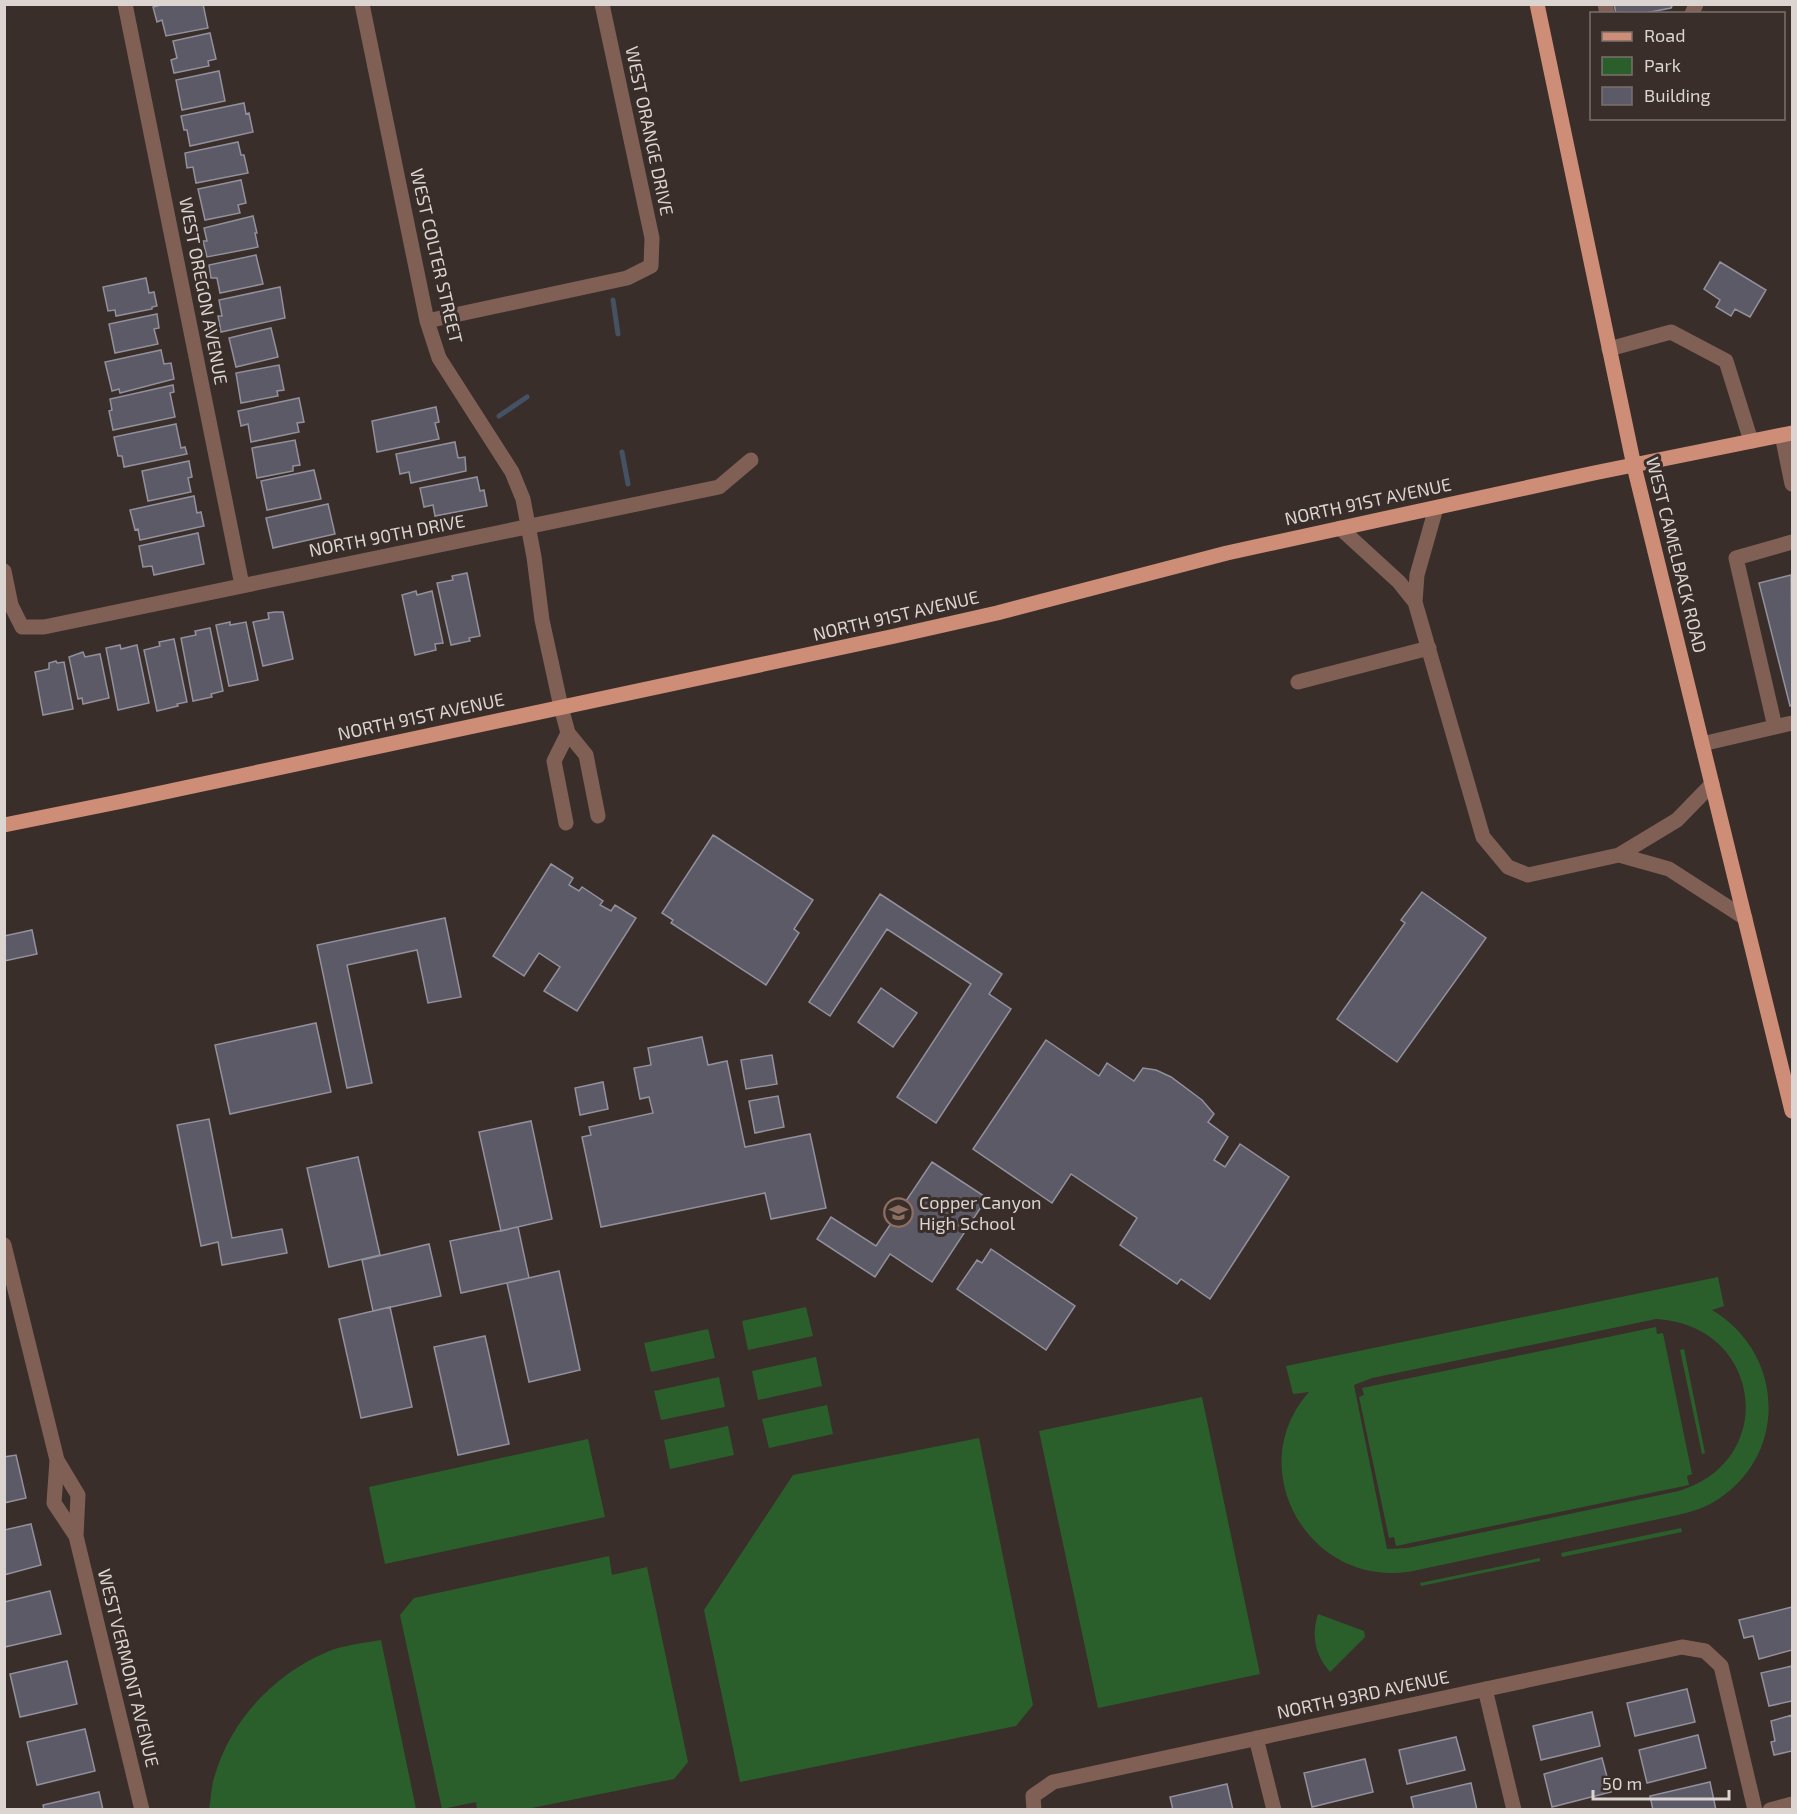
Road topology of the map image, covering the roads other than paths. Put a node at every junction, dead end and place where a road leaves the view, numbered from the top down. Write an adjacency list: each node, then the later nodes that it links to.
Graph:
1 (125, 4): 17 (street, WEST OREGON AVENUE)
2 (362, 4): 5 (street, WEST COLTER STREET)
3 (602, 4): 5 (street, WEST ORANGE DRIVE)
4 (1537, 4): 6 (main road, WEST CAMELBACK ROAD)
5 (428, 321): 13 (street, WEST COLTER STREET)
6 (1609, 349): 8 (street); 10 (main road, WEST CAMELBACK ROAD)
7 (1787, 434): 8 (main road, NORTH 91ST AVENUE); 11 (street)
8 (1751, 441): 10 (main road, NORTH 91ST AVENUE)
9 (751, 460): 13 (street, NORTH 90TH DRIVE)
10 (1634, 466): 12 (main road, NORTH 91ST AVENUE); 25 (main road, WEST CAMELBACK ROAD)
11 (1792, 484)
12 (1436, 507): 14 (main road, NORTH 91ST AVENUE); 18 (street)
13 (529, 528): 17 (street, NORTH 90TH DRIVE); 21 (street, WEST COLTER STREET)
14 (1340, 528): 18 (street); 21 (main road, NORTH 91ST AVENUE)
15 (1792, 542): 23 (street)
16 (4, 571): 17 (street, NORTH 90TH DRIVE)
17 (242, 585)
18 (1415, 602): 19 (street)
19 (1429, 648): 20 (street); 30 (street)
20 (1298, 682)
21 (561, 707): 24 (street, WEST COLTER STREET); 29 (main road, NORTH 91ST AVENUE)
22 (1792, 723): 23 (street)
23 (1775, 727): 25 (street)
24 (568, 733): 27 (street); 28 (street)
25 (1702, 744): 26 (main road, WEST CAMELBACK ROAD)
26 (1712, 784): 30 (street); 31 (main road, WEST CAMELBACK ROAD)
27 (598, 816)
28 (566, 823)
29 (4, 825)
30 (1619, 855): 31 (street)
31 (1745, 918): 32 (main road, WEST CAMELBACK ROAD)
32 (1792, 1111)
33 (4, 1245): 34 (street, WEST VERMONT AVENUE)
34 (57, 1460): 35 (street, WEST VERMONT AVENUE); 35 (street, WEST VERMONT AVENUE)
35 (75, 1536): 40 (street, WEST VERMONT AVENUE)
36 (1485, 1689): 37 (street, NORTH 93RD AVENUE); 42 (street); 43 (street, NORTH 93RD AVENUE)
37 (1256, 1738): 38 (street, NORTH 93RD AVENUE); 41 (street)
38 (1034, 1803)
39 (1792, 1804): 44 (street)
40 (142, 1809)
41 (1274, 1809)
42 (1514, 1809)
43 (1755, 1809)
44 (1770, 1809)

